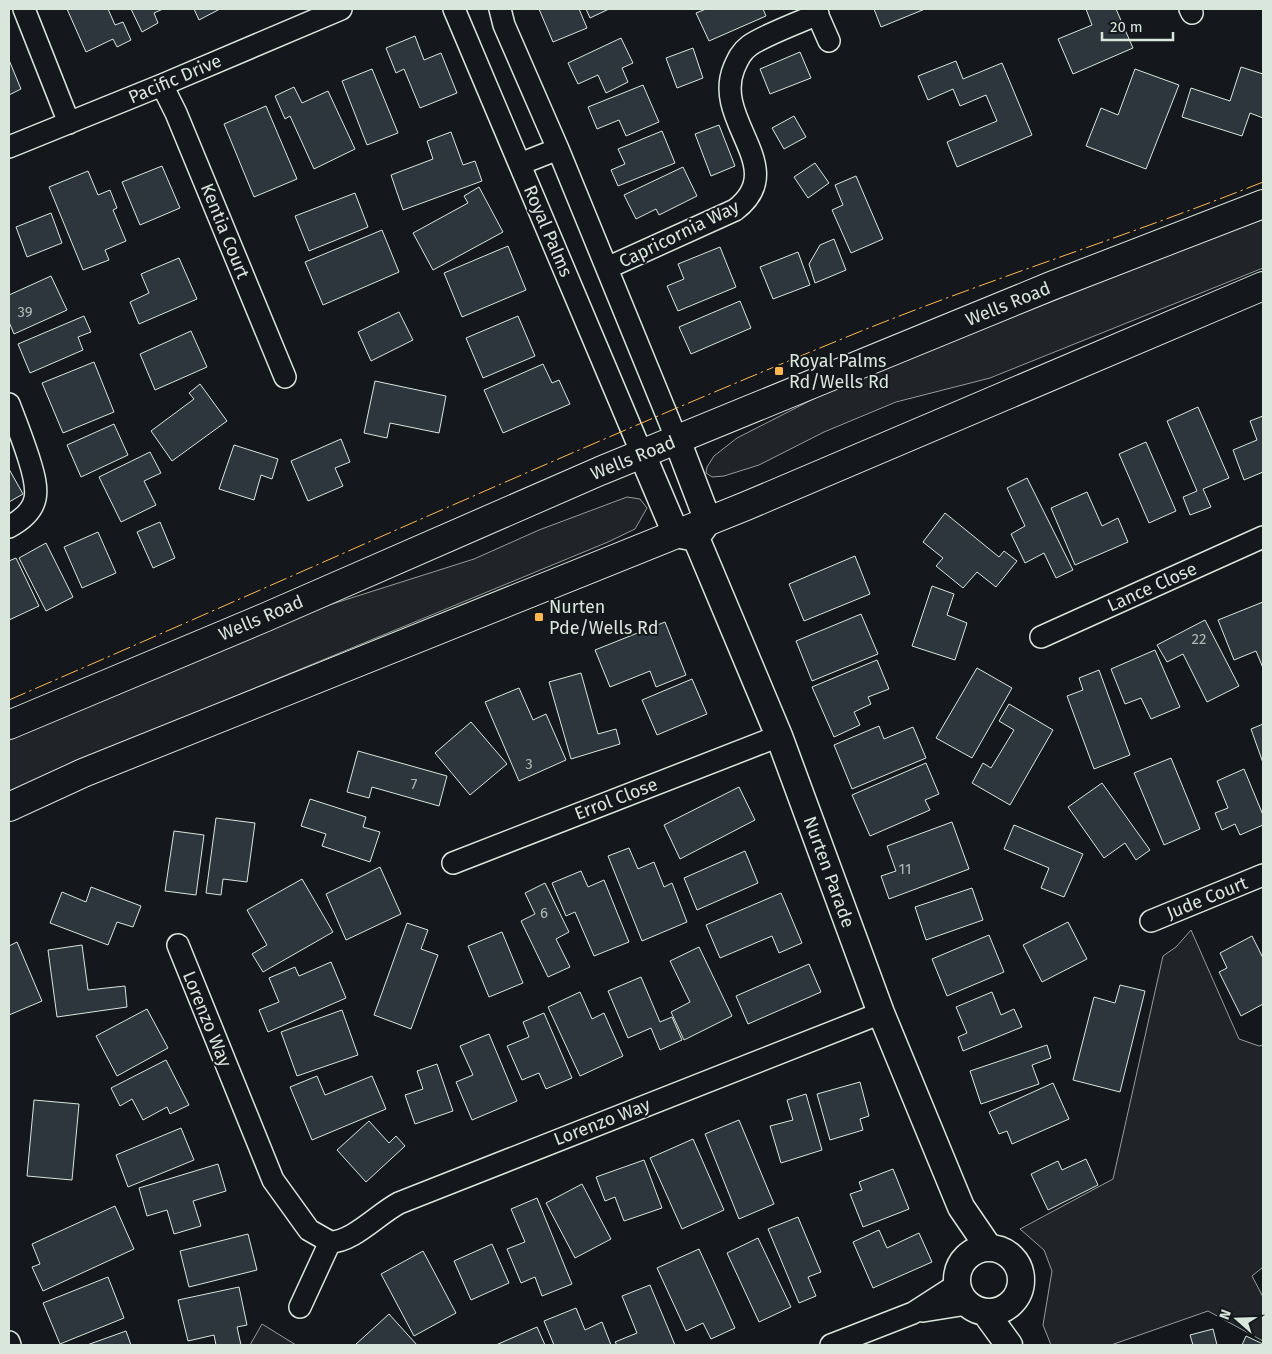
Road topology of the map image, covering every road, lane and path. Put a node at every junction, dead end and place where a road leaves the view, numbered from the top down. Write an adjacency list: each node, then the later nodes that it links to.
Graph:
1 (24, 9): 8 (street)
2 (341, 9): 7 (street, Pacific Drive)
3 (454, 9): 11 (street, Royal Palms)
4 (500, 9): 10 (street)
5 (816, 12): 6 (street); 13 (street, Capricornia Way)
6 (829, 41)
7 (162, 86): 8 (street, Pacific Drive); 15 (street, Kentia Court)
8 (69, 123): 9 (street, Pacific Drive)
9 (9, 147)
10 (558, 149): 11 (street); 13 (street)
11 (520, 164): 18 (street, Royal Palms)
12 (1263, 204): 17 (main road, Wells Road)
13 (607, 268): 17 (street)
14 (1263, 286): 20 (main road)
15 (285, 377)
16 (9, 404): 19 (street)
17 (677, 440): 18 (main road, Wells Road); 20 (street, Nurten Parade)
18 (642, 454): 20 (street, Nurten Parade); 23 (main road, Wells Road)
19 (9, 527)
20 (693, 531): 24 (street, Nurten Parade); 25 (main road)
21 (1263, 537): 22 (street, Lance Close)
22 (1041, 636)
23 (9, 725)
24 (779, 736): 27 (street, Errol Close); 31 (street, Nurten Parade)
25 (18, 802): 26 (street)
26 (9, 818)
27 (453, 863)
28 (1263, 875): 29 (street, Jude Court)
29 (1150, 921)
30 (178, 945): 33 (street, Lorenzo Way)
31 (881, 1013): 32 (street, Nurten Parade); 33 (street, Lorenzo Way)
32 (961, 1207): 34 (street, Nurten Parade); 35 (street, Nurten Parade)
33 (330, 1242): 37 (street)
34 (989, 1248): 35 (street); 36 (street)
35 (966, 1259): 36 (street)
36 (980, 1301): 38 (street); 39 (street); 40 (street)
37 (300, 1308)
38 (830, 1345)
39 (1009, 1345)
40 (1016, 1345)

